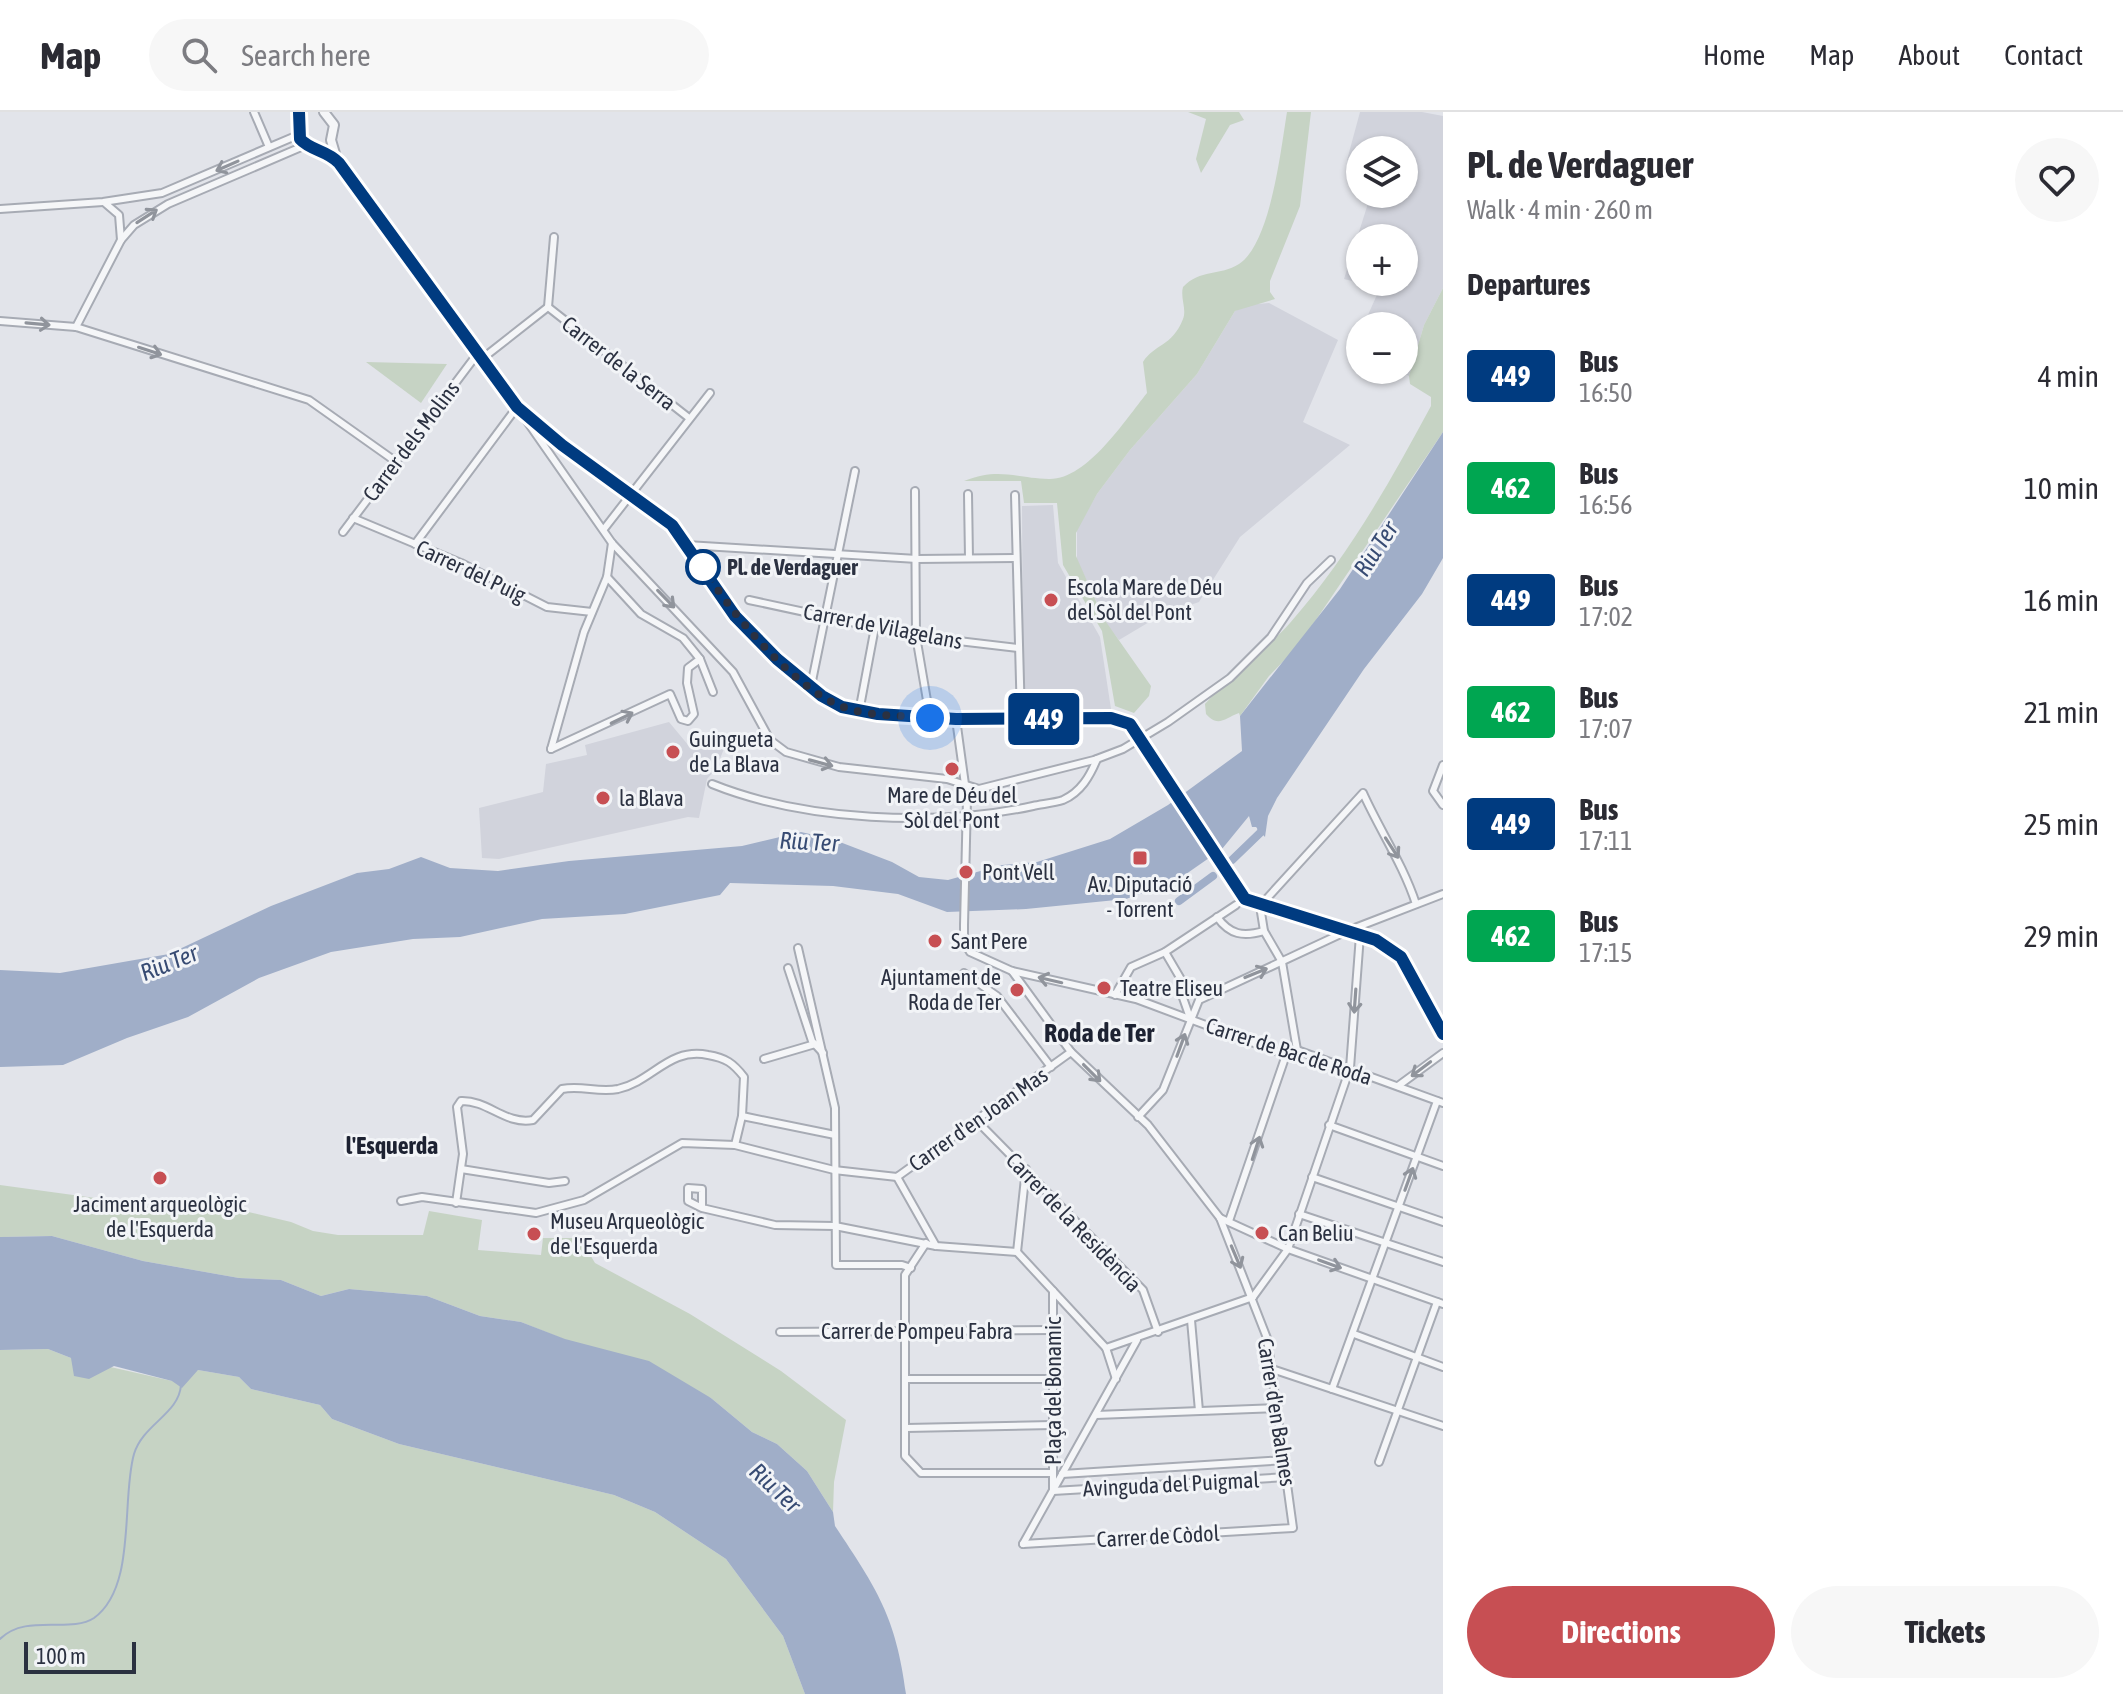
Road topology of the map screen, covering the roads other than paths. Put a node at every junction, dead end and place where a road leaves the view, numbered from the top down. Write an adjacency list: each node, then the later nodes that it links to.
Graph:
1 (254, 112): 8 (street)
2 (308, 112): 4 (street)
3 (324, 112): 6 (street)
4 (299, 116): 5 (street)
5 (298, 135): 7 (street); 8 (street)
6 (331, 140): 7 (street); 9 (street)
7 (311, 146): 9 (street); 13 (street, one-way to 7)
8 (269, 147): 10 (street, one-way to 10)
9 (339, 163): 17 (street)
10 (103, 202): 11 (street); 13 (street)
11 (0, 209)
12 (554, 237): 14 (street, Carrer de la Serra)
13 (121, 240): 16 (street)
14 (548, 307): 17 (street, Carrer de la Serra); 20 (street, Carrer de la Serra)
15 (0, 321): 16 (street, one-way to 16)
16 (76, 327): 21 (street, one-way to 21)
17 (481, 355): 19 (street); 21 (street, Carrer dels Molins)
18 (710, 393): 20 (street)
19 (517, 407): 26 (street); 28 (street); 31 (street)
20 (689, 418): 26 (street)
21 (395, 461): 27 (street, Carrer dels Molins)
22 (855, 471): 33 (street)
23 (915, 491): 36 (street)
24 (968, 494): 34 (street)
25 (1015, 495): 35 (street)
26 (632, 497): 28 (street); 32 (street)
27 (353, 518): 29 (street, Carrer dels Molins); 31 (street, Carrer del Puig)
28 (604, 529): 30 (street)
29 (343, 532)
30 (612, 543): 38 (street); 55 (street, one-way to 55)
31 (415, 544): 40 (street, Carrer del Puig)
32 (687, 545): 33 (street); 46 (street)
33 (839, 552): 36 (street); 41 (street)
34 (969, 558): 35 (street); 36 (street)
35 (1015, 558): 44 (street)
36 (917, 559): 43 (street)
37 (1331, 560): 52 (street)
38 (607, 577): 40 (street); 45 (street)
39 (749, 600): 41 (street, Carrer de Vilagelans)
40 (592, 612): 45 (street, one-way to 45)
41 (826, 616): 42 (street, Carrer de Vilagelans); 46 (street)
42 (875, 627): 43 (street, Carrer de Vilagelans); 48 (street)
43 (916, 636): 44 (street, Carrer de Vilagelans); 49 (street)
44 (1018, 648): 51 (street)
45 (700, 659): 47 (street)
46 (811, 686): 48 (street)
47 (713, 692)
48 (859, 712): 49 (street)
49 (930, 718): 50 (street)
50 (956, 719): 51 (street); 55 (street)
51 (1021, 719): 60 (street, bridge)
52 (1097, 759): 54 (street); 55 (street)
53 (1443, 765): 56 (street)
54 (712, 784)
55 (966, 786): 69 (street, Carrer de Bac de Roda, bridge)
56 (1443, 805)
57 (1443, 894): 58 (street)
58 (1416, 904): 60 (street, one-way to 58); 63 (street)
59 (1236, 905): 61 (street)
60 (1260, 906): 62 (street); 63 (street)
61 (1217, 917): 62 (street); 66 (street)
62 (1264, 931): 67 (street)
63 (1347, 931): 64 (street); 67 (street)
64 (1360, 935): 73 (street); 82 (street, one-way to 82)
65 (798, 948): 77 (street)
66 (1165, 952): 71 (street); 72 (street)
67 (1282, 962): 72 (street, one-way to 67); 75 (street)
68 (788, 968): 74 (street)
69 (1012, 971): 71 (street, Carrer de Bac de Roda, one-way to 69); 76 (street, Carrer d'en Balmes)
70 (964, 973): 81 (street)
71 (1115, 995): 72 (street, Carrer de Bac de Roda)
72 (1190, 1019): 79 (street, Carrer de Bac de Roda); 86 (street, one-way to 72)
73 (1443, 1034)
74 (815, 1044): 77 (street); 80 (street)
75 (1297, 1050): 79 (street, Carrer de Bac de Roda); 82 (street, Carrer de Bac de Roda)
76 (1071, 1052): 81 (street, Carrer d'en Joan Mas); 86 (street, Carrer d'en Balmes, one-way to 86)
77 (823, 1053): 89 (street)
78 (1443, 1053): 83 (street, one-way to 83)
79 (1286, 1055): 105 (street, one-way to 79)
80 (764, 1059)
81 (1051, 1067): 87 (street, Carrer d'en Joan Mas)
82 (1350, 1068): 83 (street, Carrer de Bac de Roda); 88 (street)
83 (1398, 1086): 84 (street, Carrer de Bac de Roda)
84 (1440, 1102): 91 (street)
85 (742, 1116): 89 (street); 90 (street); 93 (street)
86 (1138, 1117): 104 (street, Carrer d'en Balmes)
87 (976, 1120): 94 (street, Carrer de la Residència); 96 (street, Carrer d'en Joan Mas)
88 (1329, 1125): 91 (street); 97 (street)
89 (835, 1135): 95 (street)
90 (735, 1145): 95 (street, Carrer d'en Joan Mas); 100 (street, Carrer d'en Joan Mas)
91 (1417, 1157): 92 (street); 101 (street, one-way to 91)
92 (1443, 1166)
93 (461, 1169): 98 (street); 100 (street)
94 (1026, 1169): 112 (street); 123 (street, Carrer de la Residència)
95 (834, 1170): 96 (street, Carrer d'en Joan Mas); 107 (street)
96 (897, 1177): 110 (street)
97 (1312, 1177): 101 (street); 103 (street)
98 (565, 1181)
99 (401, 1201): 100 (street, Carrer d'en Joan Mas)
100 (456, 1203)
101 (1399, 1207): 106 (street); 108 (street)
102 (702, 1208): 107 (street)
103 (1299, 1214): 108 (street); 111 (street)
104 (1220, 1218): 105 (street); 117 (street, Carrer d'en Balmes, one-way to 117)
105 (1229, 1221): 111 (street)
106 (1443, 1222)
107 (835, 1226): 109 (street); 114 (street)
108 (1386, 1242): 113 (street); 115 (street)
109 (926, 1243): 110 (street); 114 (street)
110 (936, 1246): 112 (street)
111 (1288, 1249): 115 (street, one-way to 115); 117 (street)
112 (1017, 1252): 116 (street)
113 (1443, 1262)
114 (911, 1268): 122 (street)
115 (1373, 1279): 118 (street); 124 (street)
116 (1053, 1291): 120 (street, Plaça del Bonamic); 126 (street)
117 (1253, 1297): 119 (street); 129 (street, Carrer d'en Balmes)
118 (1440, 1303): 127 (street)
119 (1191, 1320): 123 (street); 136 (street)
120 (1053, 1330): 122 (street, Carrer de Pompeu Fabra); 131 (street, Plaça del Bonamic)
121 (780, 1332): 122 (street, Carrer de Pompeu Fabra)
122 (905, 1332): 130 (street)
123 (1158, 1332): 125 (street)
124 (1354, 1334): 127 (street); 133 (street)
125 (1137, 1340): 126 (street); 132 (street)
126 (1106, 1348): 132 (street)
127 (1417, 1357): 128 (street); 135 (street)
128 (1443, 1367)
129 (1272, 1369): 133 (street); 134 (street, Carrer d'en Balmes)
130 (905, 1379): 131 (street); 140 (street)
131 (1053, 1379): 138 (street, Plaça del Bonamic)
132 (1116, 1379): 137 (street)
133 (1332, 1389): 135 (street)
134 (1278, 1408): 136 (street); 141 (street, Carrer d'en Balmes)
135 (1398, 1410): 139 (street); 142 (street)
136 (1199, 1411): 137 (street)
137 (1096, 1415): 144 (street)
138 (1053, 1425): 140 (street); 143 (street, Plaça del Bonamic)
139 (1443, 1426)
140 (906, 1428): 143 (street)
141 (1286, 1460): 144 (street, Avinguda del Puigmal); 145 (street, Carrer d'en Balmes)
142 (1379, 1462)
143 (1053, 1473): 146 (street, Plaça del Bonamic)
144 (1062, 1474): 146 (street)
145 (1288, 1477): 146 (street, Avinguda del Puigmal); 147 (street, Carrer d'en Balmes)
146 (1053, 1491): 147 (street, Carrer de Còdol)
147 (1293, 1528)

